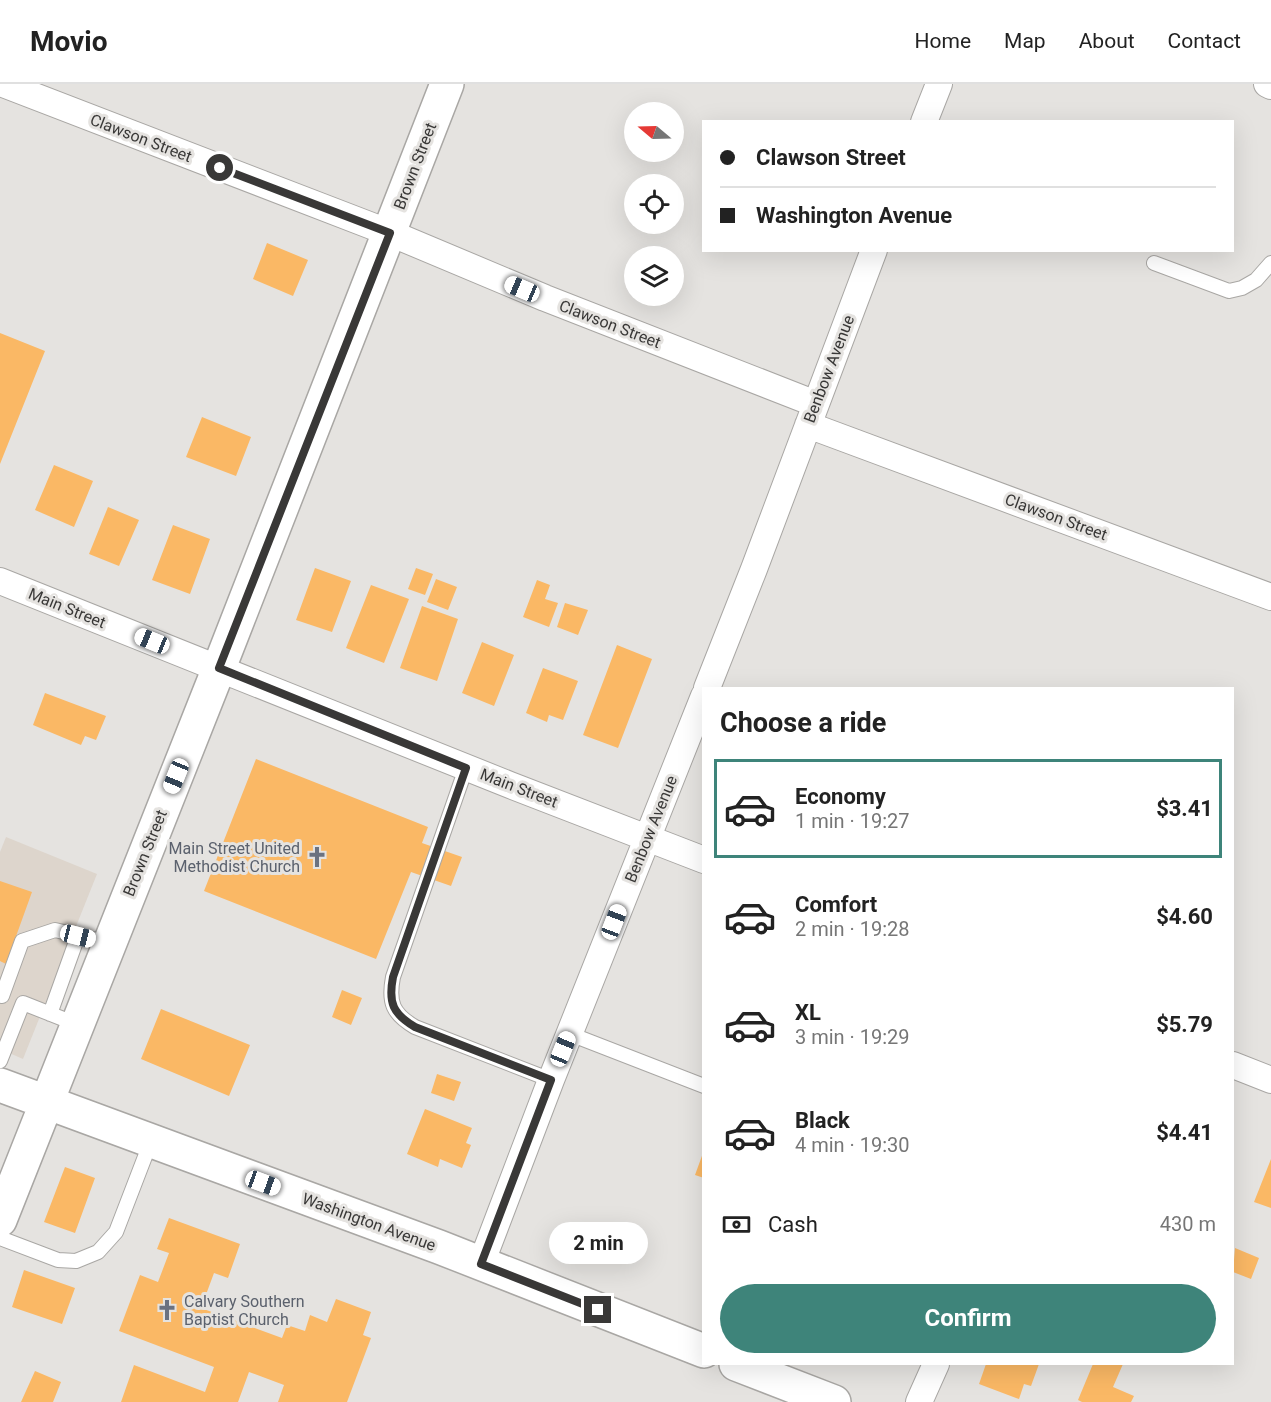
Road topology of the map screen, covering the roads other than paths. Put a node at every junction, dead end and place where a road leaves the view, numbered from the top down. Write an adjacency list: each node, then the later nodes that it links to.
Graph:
1 (3, 84): 7 (street, Clawson Street)
2 (447, 84): 7 (street, Brown Street)
3 (939, 84): 6 (street)
4 (1267, 84): 5 (street)
5 (1271, 86)
6 (925, 120)
7 (390, 233): 11 (street, Clawson Street); 14 (street, Brown Street)
8 (873, 252): 11 (street, Benbow Avenue)
9 (1154, 263): 10 (lane)
10 (1271, 263)
11 (812, 414): 13 (street, Clawson Street); 15 (street, Benbow Avenue)
12 (0, 581): 14 (street, Main Street)
13 (1271, 597)
14 (219, 668): 17 (street, Main Street); 20 (street, Brown Street)
15 (706, 687)
16 (702, 701): 18 (street, Benbow Avenue)
17 (466, 768): 18 (street, Main Street); 27 (lane)
18 (647, 838): 19 (street, Main Street); 24 (street, Benbow Avenue)
19 (702, 859)
20 (94, 939): 21 (lane); 23 (street, Brown Street)
21 (1, 995): 22 (lane)
22 (23, 1003): 23 (lane); 25 (lane)
23 (63, 1019): 31 (street, Brown Street)
24 (570, 1034): 27 (street, Benbow Avenue); 30 (lane)
25 (0, 1060)
26 (1234, 1065): 28 (street)
27 (551, 1080): 35 (street, Benbow Avenue)
28 (1271, 1080)
29 (0, 1085): 31 (street, Washington Avenue)
30 (702, 1085)
31 (45, 1102): 32 (street, Washington Avenue); 33 (street, Brown Street)
32 (151, 1141): 34 (lane); 35 (street, Washington Avenue)
33 (0, 1220)
34 (0, 1238)
35 (481, 1264): 36 (street, Washington Avenue)
36 (702, 1350)
37 (739, 1365): 39 (street)
38 (936, 1365): 40 (street)
39 (834, 1402)
40 (919, 1402)

